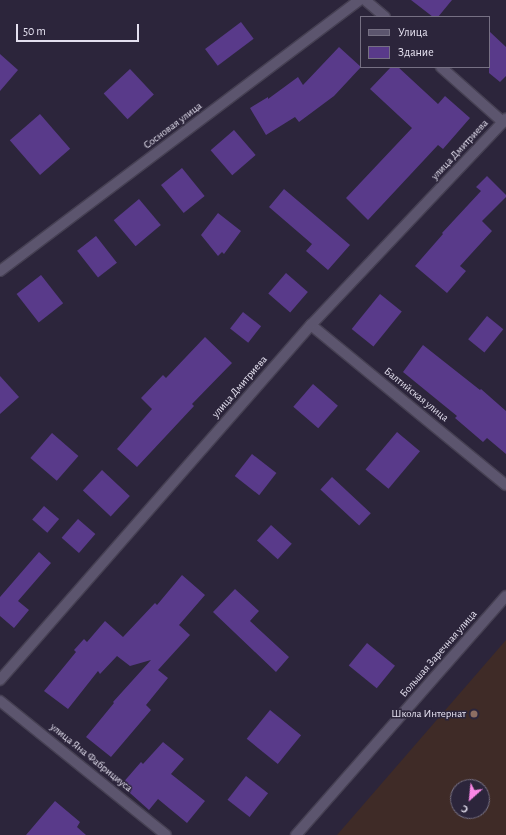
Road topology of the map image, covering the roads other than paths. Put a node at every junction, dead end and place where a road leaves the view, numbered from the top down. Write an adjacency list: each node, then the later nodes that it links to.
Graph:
1 (360, 0): 6 (street, Сосновая улица)
2 (365, 0): 3 (street)
3 (383, 16)
4 (442, 68): 5 (street)
5 (504, 120): 7 (street, улица Дмитриева)
6 (0, 271)
7 (311, 324): 8 (street, Балтийская улица); 10 (street, улица Дмитриева)
8 (506, 485)
9 (506, 596): 13 (street, Большая Заречная улица)
10 (0, 680)
11 (0, 701): 12 (street, улица Яна Фабрициуса)
12 (166, 835)
13 (296, 835)

